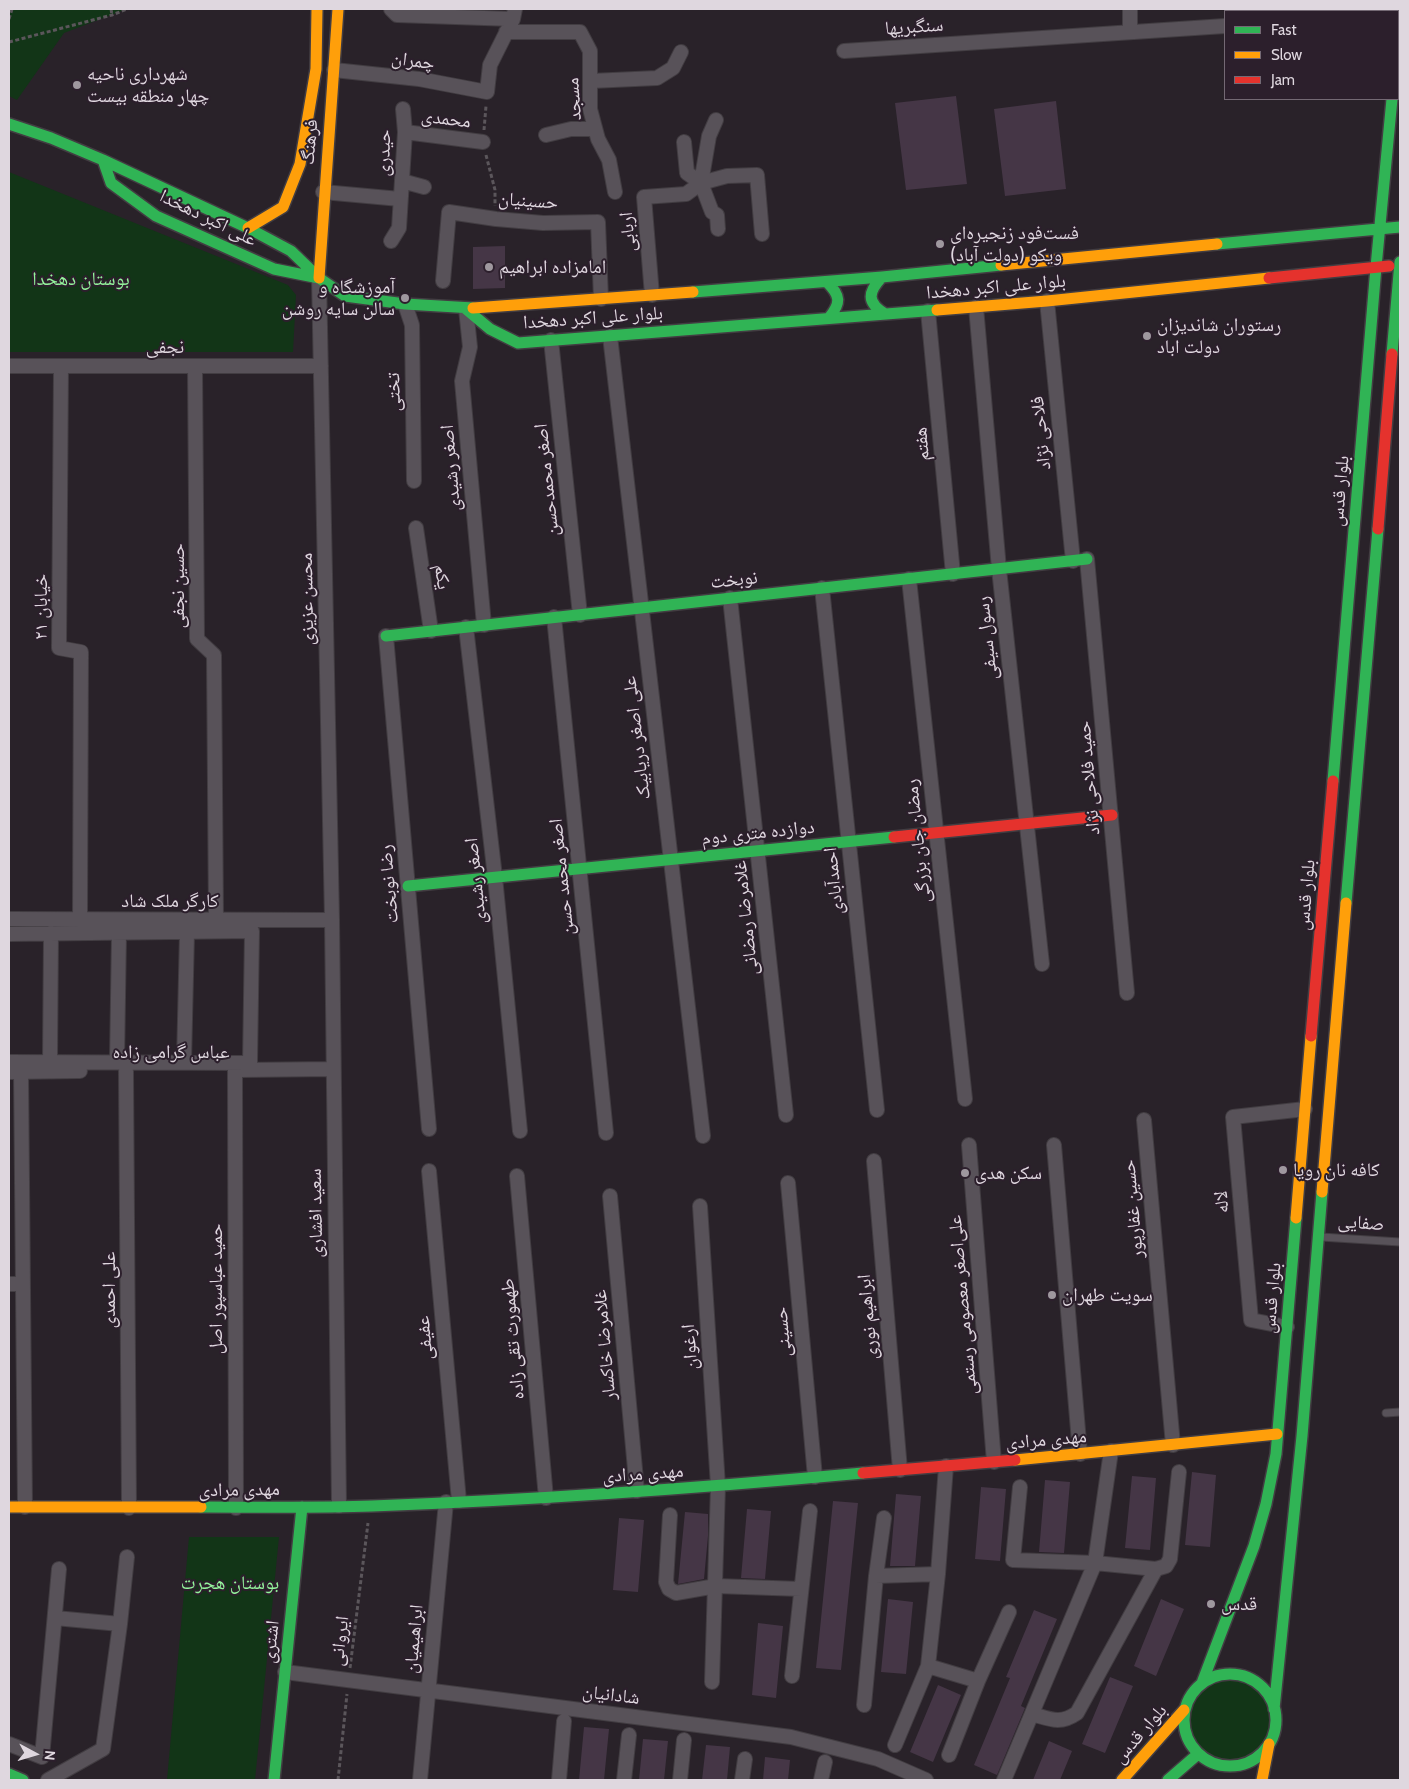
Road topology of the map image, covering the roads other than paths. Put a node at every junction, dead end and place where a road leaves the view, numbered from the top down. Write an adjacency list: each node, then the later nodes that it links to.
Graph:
1 (317, 9): 30 (street, فرهنگ)
2 (338, 9): 11 (street, فرهنگ)
3 (391, 9): 5 (street)
4 (1130, 9): 8 (street)
5 (514, 14): 7 (street)
6 (1224, 26): 8 (street, سنگبریها)
7 (506, 32): 11 (street, چمران); 12 (street, مسجد)
8 (1130, 32): 9 (street, سنگبریها)
9 (844, 51)
10 (681, 52): 12 (street)
11 (334, 70): 26 (street, فرهنگ)
12 (590, 81): 17 (street, مسجد)
13 (1392, 100): 31 (street, بلوار قدس)
14 (403, 109): 18 (street, حیدری)
15 (716, 120): 24 (street)
16 (9, 124): 22 (street, علی اکبر دهخدا)
17 (595, 129): 19 (street); 27 (street, مسجد)
18 (405, 132): 20 (street, محمدی); 23 (street, حیدری)
19 (546, 136)
20 (483, 142)
21 (684, 142): 24 (street)
22 (103, 160): 30 (street, علی اکبر دهخدا); 38 (street, علی اکبر دهخدا)
23 (402, 181): 25 (street); 28 (street, حیدری)
24 (701, 183): 32 (street); 33 (street, اربابی); 41 (street, اربابی)
25 (424, 188)
26 (323, 192): 28 (street, حیدری); 38 (street, فرهنگ)
27 (615, 192)
28 (400, 199): 34 (street, حیدری)
29 (1400, 227): 31 (street, بلوار علی اکبر دهخدا)
30 (248, 228): 38 (street, علی اکبر دهخدا)
31 (1381, 228): 36 (street, بلوار قدس); 37 (street, بلوار علی اکبر دهخدا)
32 (718, 229)
33 (762, 234)
34 (391, 241)
35 (1400, 264): 36 (street, بلوار علی اکبر دهخدا); 116 (street)
36 (1376, 267): 43 (street, بلوار علی اکبر دهخدا); 100 (street, بلوار قدس)
37 (882, 277): 40 (street, بلوار علی اکبر دهخدا); 48 (street)
38 (319, 278): 44 (street, علی اکبر دهخدا); 55 (street, محسن عزیزی)
39 (443, 281): 42 (street, حسینیان)
40 (827, 282): 41 (street, بلوار علی اکبر دهخدا); 49 (street)
41 (652, 295): 42 (street, بلوار علی اکبر دهخدا)
42 (600, 299): 46 (street, بلوار علی اکبر دهخدا)
43 (1047, 301): 45 (street, بلوار علی اکبر دهخدا); 59 (street, فلاحی نژاد)
44 (405, 304): 46 (street, علی اکبر دهخدا); 56 (street, تختی)
45 (976, 307): 47 (street, بلوار علی اکبر دهخدا); 60 (street, رسول سیفی)
46 (466, 309): 51 (street, بلوار علی اکبر دهخدا); 68 (street, اصغر رشیدی)
47 (928, 311): 48 (street, بلوار علی اکبر دهخدا); 61 (street, هفتم)
48 (885, 314): 49 (street, بلوار علی اکبر دهخدا)
49 (828, 318): 50 (street, بلوار علی اکبر دهخدا)
50 (610, 336): 51 (street, بلوار علی اکبر دهخدا); 65 (street, علی اصغر دریابیک)
51 (551, 340): 66 (street, اصغر محمدحسن)
52 (9, 366): 53 (street, نجفی)
53 (61, 366): 54 (street, نجفی); 82 (street, خیابان ۲۱)
54 (195, 366): 55 (street, نجفی); 83 (street, حسین نجفی)
55 (321, 366): 84 (street, محسن عزیزی)
56 (414, 480)
57 (416, 528): 70 (street, یکم)
58 (1087, 559): 59 (street, نوبخت); 72 (street, حمید فلاحی نژاد)
59 (1072, 561): 60 (street, نوبخت)
60 (999, 569): 61 (street, نوبخت); 73 (street, رسول سیفی)
61 (953, 574): 62 (street, نوبخت)
62 (910, 579): 63 (street, نوبخت); 74 (street, رمضان جان بزرگی)
63 (822, 588): 64 (street, نوبخت); 75 (street, احمدآبادی)
64 (730, 598): 65 (street, نوبخت); 76 (street, غلامرضا رمضانی)
65 (641, 608): 66 (street, نوبخت); 77 (street, علی اصغر دریابیک)
66 (580, 615): 67 (street, نوبخت)
67 (554, 617): 68 (street, نوبخت); 78 (street, اصغر محمد حسن)
68 (484, 625): 69 (street, نوبخت)
69 (466, 627): 70 (street, نوبخت); 79 (street, اصغر رشیدی)
70 (430, 631): 71 (street, نوبخت)
71 (386, 636): 80 (street, رضا نوبخت)
72 (1112, 815): 73 (street, دوازده متری دوم); 91 (street, حمید فلاحی نژاد)
73 (1026, 824): 74 (street, دوازده متری دوم); 90 (street, رسول سیفی)
74 (936, 833): 75 (street, دوازده متری دوم); 99 (street, رمضان جان بزرگی)
75 (848, 842): 76 (street, دوازده متری دوم); 101 (street, احمدآبادی)
76 (757, 851): 77 (street, دوازده متری دوم); 102 (street, غلامرضا رمضانی)
77 (670, 859): 78 (street, دوازده متری دوم); 107 (street, علی اصغر دریابیک)
78 (580, 868): 79 (street, دوازده متری دوم); 106 (street, اصغر محمد حسن)
79 (495, 877): 80 (street, دوازده متری دوم); 105 (street, اصغر رشیدی)
80 (408, 886): 104 (street, رضا نوبخت)
81 (9, 919): 82 (street, کارگر ملک شاد)
82 (74, 919): 83 (street, کارگر ملک شاد); 86 (street)
83 (216, 920): 84 (street, کارگر ملک شاد)
84 (332, 920): 96 (street, سعید افشاری)
85 (52, 933): 86 (street); 89 (street); 93 (street)
86 (68, 933): 87 (street)
87 (119, 933): 88 (street); 95 (street, علی احمدی)
88 (187, 933): 94 (street); 94 (street)
89 (9, 934)
90 (1042, 964)
91 (1128, 993)
92 (9, 1062): 93 (street)
93 (50, 1062): 95 (street)
94 (184, 1062): 95 (street)
95 (121, 1066): 97 (street, عباس گرامی زاده); 98 (street, عباس گرامی زاده); 141 (street, علی احمدی)
96 (334, 1069): 97 (street, عباس گرامی زاده); 138 (street, سعید افشاری)
97 (235, 1070): 142 (street, حمید عباسپور اصل)
98 (15, 1072): 119 (street)
99 (966, 1099)
100 (1305, 1109): 120 (street, بلوار قدس); 120 (street, لاله)
101 (877, 1110)
102 (786, 1115)
103 (1144, 1120): 124 (street, حسین غفارپور)
104 (429, 1129)
105 (520, 1131)
106 (606, 1133)
107 (703, 1136)
108 (969, 1145): 127 (street, علی‌اصغر معصومی رستمی)
109 (1054, 1145): 126 (street)
110 (874, 1161): 129 (street, ابراهیم نوری)
111 (430, 1171): 136 (street, عفیفی)
112 (517, 1176): 135 (street, طهمورث تقی زاده)
113 (788, 1183): 131 (street, حسینی)
114 (610, 1196): 134 (street, غلامرضا خاکسار)
115 (700, 1206): 132 (street, ارغوان)
116 (1319, 1237): 117 (lane, صفایی); 165 (street)
117 (1400, 1242)
118 (9, 1284): 119 (street)
119 (23, 1284): 140 (street)
120 (1287, 1327): 123 (street, بلوار قدس)
121 (1400, 1412): 122 (lane)
122 (1386, 1413)
123 (1277, 1434): 124 (street, مهدی مرادی); 162 (street, بلوار قدس)
124 (1173, 1445): 125 (street, مهدی مرادی)
125 (1111, 1451): 126 (street, مهدی مرادی); 147 (street)
126 (1080, 1454): 127 (street, مهدی مرادی)
127 (994, 1462): 128 (street, مهدی مرادی)
128 (946, 1466): 129 (street, مهدی مرادی); 150 (street)
129 (900, 1470): 131 (street, مهدی مرادی)
130 (1179, 1472): 149 (street)
131 (815, 1477): 132 (street, مهدی مرادی)
132 (718, 1486): 134 (street, مهدی مرادی); 152 (street, ارغوان)
133 (1020, 1486): 147 (street)
134 (637, 1491): 135 (street, مهدی مرادی)
135 (546, 1498): 136 (street, مهدی مرادی)
136 (452, 1501): 138 (street, مهدی مرادی); 163 (street, ابراهیمیان)
137 (302, 1506): 138 (street, مهدی مرادی); 142 (street, مهدی مرادی); 158 (street, اشتری)
138 (339, 1506)
139 (9, 1507): 140 (street, مهدی مرادی)
140 (25, 1507): 141 (street, مهدی مرادی)
141 (128, 1508): 142 (street, مهدی مرادی)
142 (236, 1508)
143 (810, 1511): 153 (street)
144 (670, 1515): 152 (street)
145 (884, 1518): 151 (street)
146 (127, 1558): 156 (street)
147 (1095, 1563): 149 (street); 167 (street)
148 (59, 1569): 155 (street)
149 (1156, 1569): 167 (street)
150 (938, 1574): 151 (street); 157 (street)
151 (876, 1576): 164 (street)
152 (716, 1586): 153 (street); 161 (street, ارغوان)
153 (801, 1589): 159 (street)
154 (1009, 1612): 160 (street)
155 (55, 1618): 156 (street); 171 (street)
156 (120, 1624): 181 (street)
157 (928, 1666): 160 (street); 173 (street)
158 (285, 1672): 163 (street, شادانیان); 182 (street, اشتری)
159 (792, 1676)
160 (978, 1681): 174 (street)
161 (712, 1682)
162 (1202, 1682): 165 (street); 166 (street)
163 (428, 1690): 183 (street, ابراهیمیان); 189 (street, شادانیان)
164 (864, 1705)
165 (1274, 1709): 172 (street)
166 (1184, 1710): 175 (street); 191 (street, بلوار قدس)
167 (1032, 1714): 190 (street)
168 (564, 1721): 184 (street)
169 (629, 1735): 185 (street)
170 (684, 1740): 186 (street)
171 (9, 1744)
172 (1269, 1744): 175 (street); 193 (street)
173 (895, 1745)
174 (949, 1755)
175 (1202, 1757): 179 (street); 192 (street)
176 (745, 1758): 187 (street)
177 (825, 1762): 188 (street)
178 (9, 1774): 180 (street)
179 (1212, 1774)
180 (24, 1780)
181 (48, 1780)
182 (274, 1780)
183 (420, 1780)
184 (559, 1780)
185 (624, 1780)
186 (680, 1780)
187 (742, 1780)
188 (821, 1780)
189 (926, 1780)
190 (1004, 1780)
191 (1122, 1780)
192 (1168, 1780)
193 (1262, 1780)

